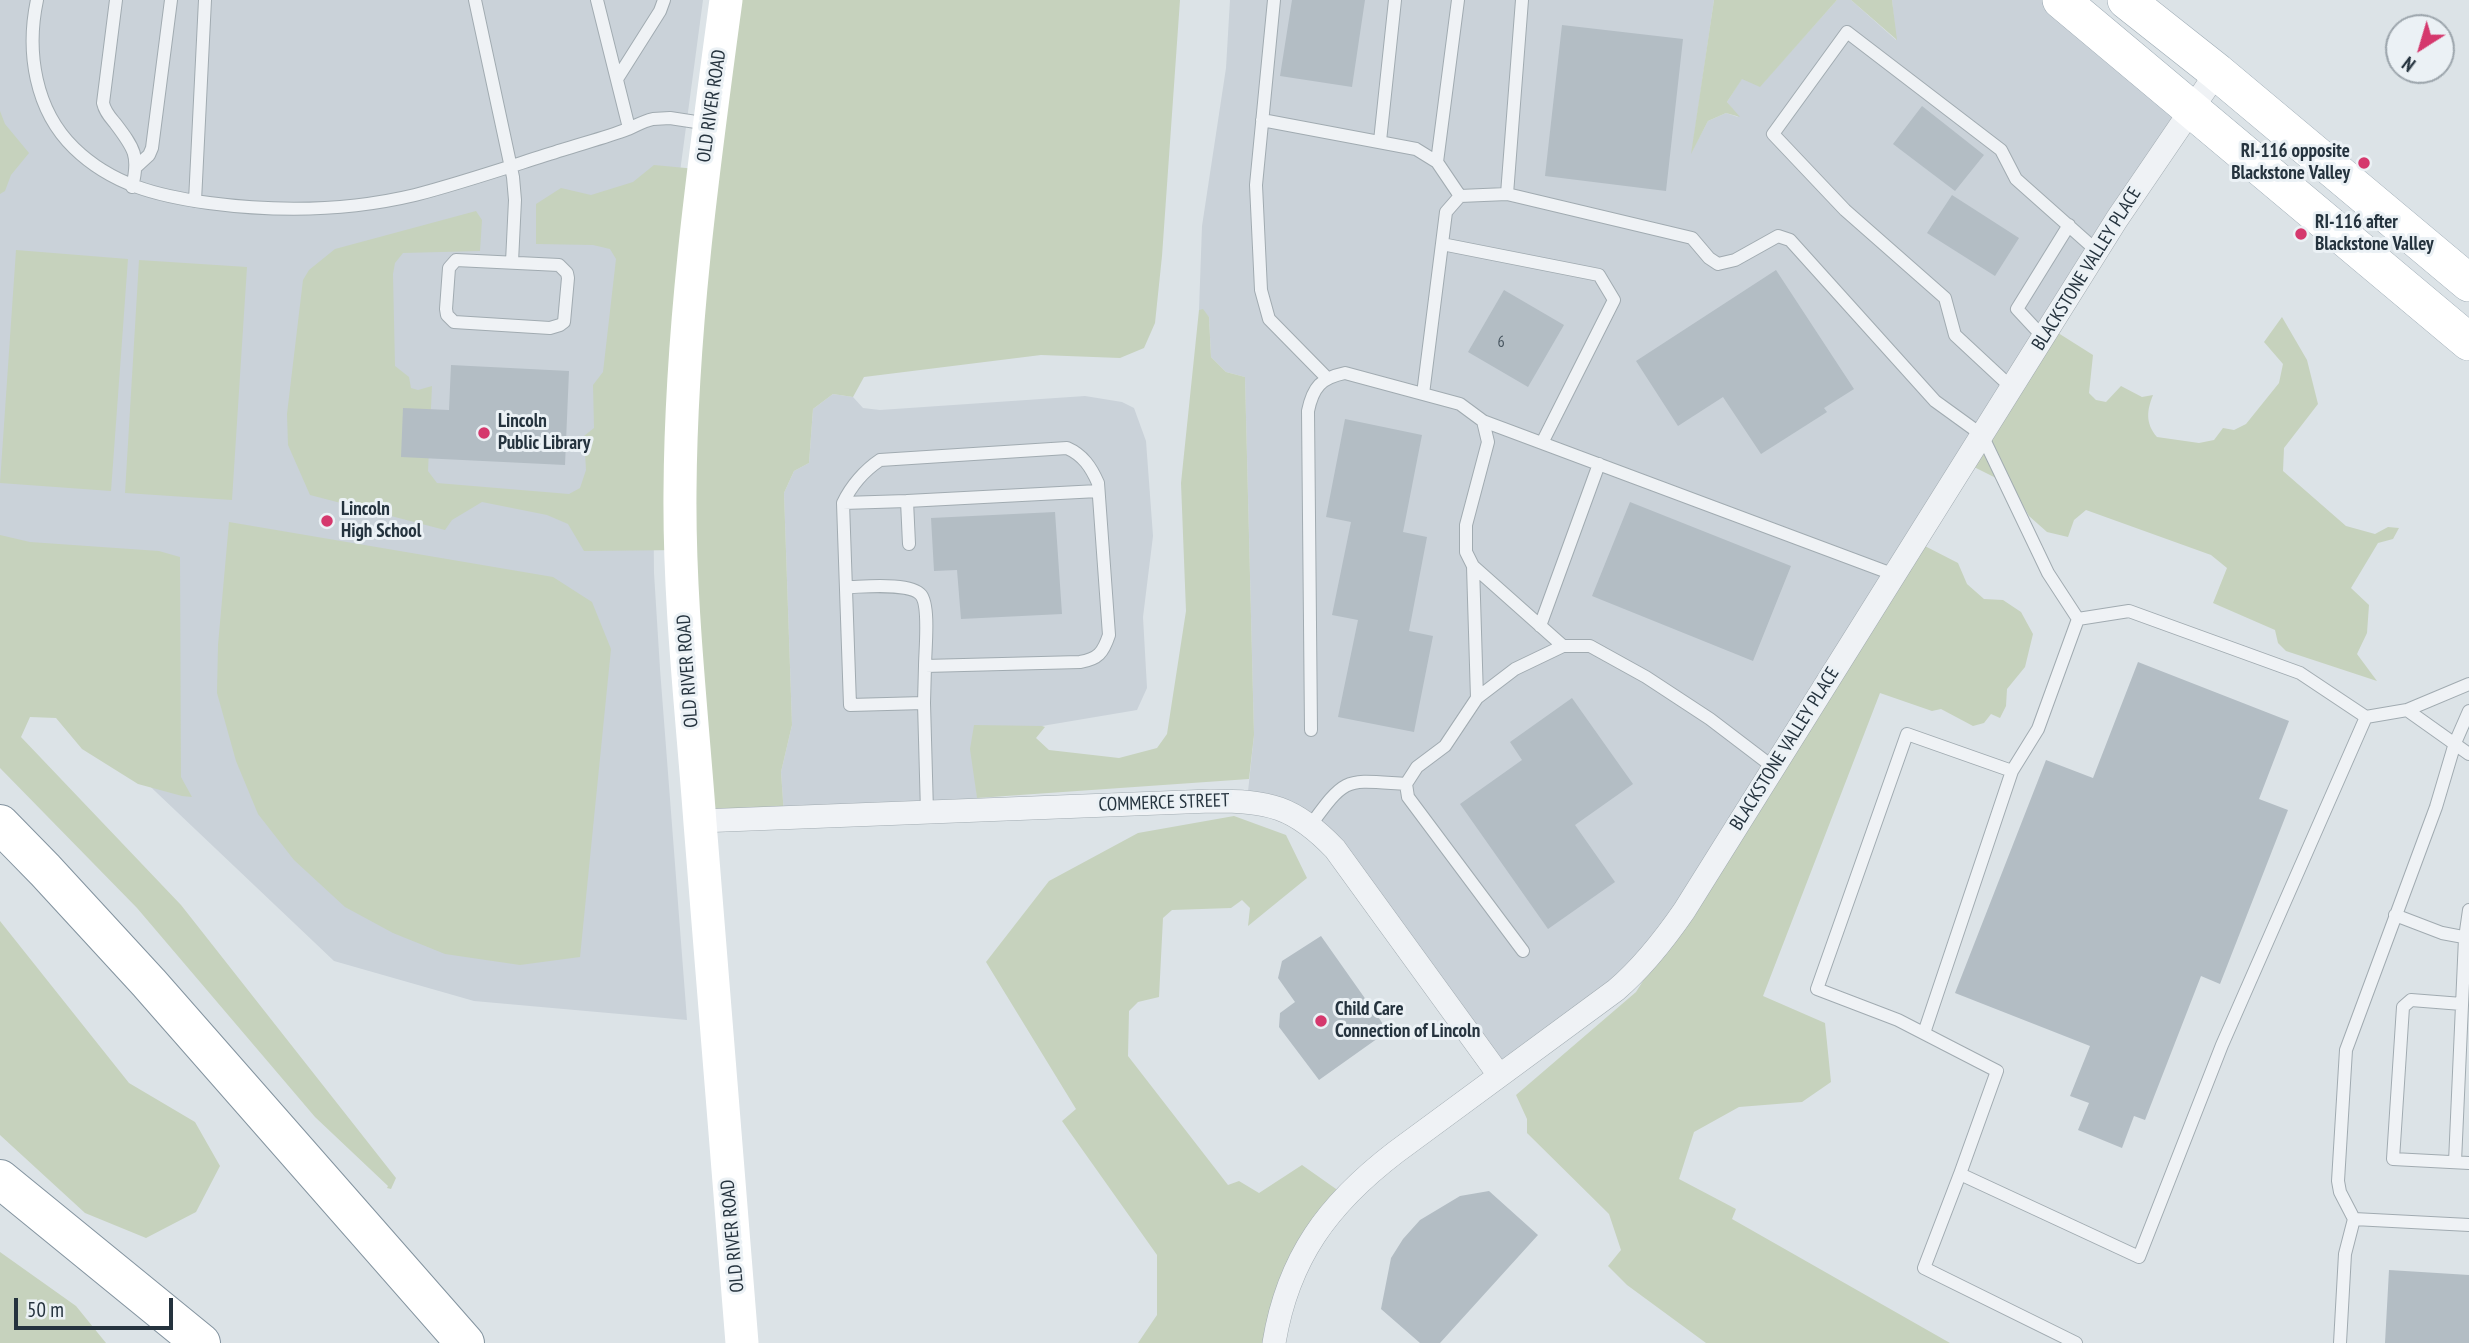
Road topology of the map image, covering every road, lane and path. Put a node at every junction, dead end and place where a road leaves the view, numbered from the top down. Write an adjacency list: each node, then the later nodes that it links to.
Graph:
1 (37, 0): 25 (lane)
2 (116, 0): 23 (lane)
3 (171, 0): 23 (lane)
4 (205, 0): 28 (lane)
5 (475, 0): 24 (lane)
6 (597, 0): 16 (lane)
7 (664, 0): 16 (lane)
8 (726, 0): 19 (main road, OLD RIVER ROAD)
9 (1274, 0): 18 (lane)
10 (1395, 0): 21 (lane)
11 (1458, 0): 22 (lane)
12 (1522, 0): 26 (lane)
13 (2061, 0): 17 (main road)
14 (2126, 0): 15 (main road)
15 (2217, 72): 17 (street, BLACKSTONE VALLEY PLACE); 33 (main road)
16 (617, 79): 20 (lane)
17 (2191, 110): 31 (street, BLACKSTONE VALLEY PLACE); 35 (main road)
18 (1262, 120): 21 (lane); 36 (lane)
19 (709, 124): 20 (lane); 67 (main road, OLD RIVER ROAD)
20 (629, 128): 24 (lane)
21 (1380, 141): 22 (lane)
22 (1437, 162): 27 (lane)
23 (137, 166): 25 (lane)
24 (510, 167): 28 (lane); 32 (lane)
25 (132, 187): 28 (lane)
26 (1507, 194): 27 (lane); 40 (lane)
27 (1460, 196): 30 (lane)
28 (195, 201)
29 (2069, 225): 31 (lane); 34 (lane); 37 (lane)
30 (1442, 244): 38 (lane); 41 (lane)
31 (2097, 251): 34 (street, BLACKSTONE VALLEY PLACE)
32 (512, 262): 32 (lane)
33 (2469, 282)
34 (2044, 338): 37 (street, BLACKSTONE VALLEY PLACE)
35 (2469, 342)
36 (1326, 377): 38 (lane); 60 (lane)
37 (2012, 387): 40 (street, BLACKSTONE VALLEY PLACE)
38 (1423, 394): 39 (lane)
39 (1483, 421): 41 (lane); 47 (lane)
40 (1982, 435): 48 (street, BLACKSTONE VALLEY PLACE); 50 (lane)
41 (1542, 443): 42 (lane)
42 (1599, 464): 48 (lane); 51 (lane)
43 (1098, 491): 44 (lane); 45 (lane); 53 (lane)
44 (907, 501): 45 (lane); 46 (lane)
45 (843, 503): 49 (lane)
46 (909, 544)
47 (1473, 566): 51 (lane); 55 (lane)
48 (1895, 575): 63 (street, BLACKSTONE VALLEY PLACE)
49 (846, 587): 53 (lane); 56 (lane)
50 (2078, 619): 59 (lane); 64 (lane)
51 (1540, 626): 52 (lane)
52 (1563, 646): 55 (lane); 63 (lane)
53 (925, 666): 56 (lane)
54 (2469, 684): 57 (lane)
55 (1476, 698): 65 (lane)
56 (925, 703): 66 (lane)
57 (2407, 710): 59 (lane); 61 (lane)
58 (2469, 711): 61 (lane)
59 (2366, 717): 79 (lane)
60 (1311, 730)
61 (2455, 743): 62 (lane); 71 (lane)
62 (2469, 754)
63 (1773, 767): 76 (street, BLACKSTONE VALLEY PLACE)
64 (2012, 771): 75 (lane); 75 (lane)
65 (1406, 784): 69 (lane); 73 (lane)
66 (926, 812): 67 (street, COMMERCE STREET); 69 (street, COMMERCE STREET)
67 (700, 821): 85 (main road, OLD RIVER ROAD)
68 (0, 824): 84 (highway)
69 (1310, 826): 76 (street, COMMERCE STREET)
70 (2469, 909): 72 (lane)
71 (2395, 915): 72 (lane); 81 (lane)
72 (2467, 938): 74 (lane)
73 (1523, 951)
74 (2462, 1004): 77 (lane); 77 (lane)
75 (1924, 1034): 79 (lane)
76 (1499, 1075): 86 (street, BLACKSTONE VALLEY PLACE)
77 (2455, 1162): 78 (lane)
78 (2469, 1163)
79 (1960, 1174): 87 (lane)
80 (0, 1179): 83 (highway)
81 (2354, 1219): 82 (lane); 88 (lane)
82 (2469, 1225)
83 (201, 1343)
84 (464, 1343)
85 (742, 1343)
86 (1274, 1343)
87 (2076, 1343)
88 (2340, 1343)

